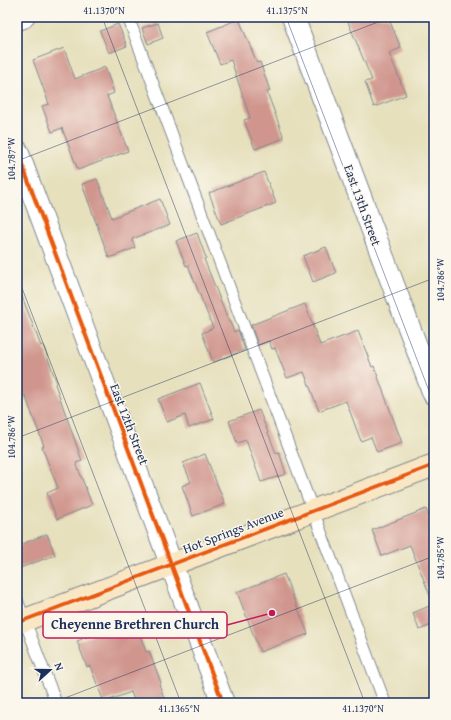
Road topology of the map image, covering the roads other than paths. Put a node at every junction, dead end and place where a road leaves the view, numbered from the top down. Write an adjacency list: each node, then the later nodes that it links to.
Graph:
1 (23, 17): 4 (street)
2 (128, 17): 8 (lane)
3 (293, 17): 6 (street, East 13th Street)
4 (17, 19)
5 (17, 151): 9 (street, East 12th Street)
6 (434, 394)
7 (434, 465): 8 (street, Hot Springs Avenue)
8 (313, 510): 9 (street, Hot Springs Avenue); 13 (lane)
9 (171, 564): 10 (street, Hot Springs Avenue); 12 (street, East 12th Street)
10 (20, 614): 11 (lane)
11 (56, 703)
12 (223, 703)
13 (385, 703)

